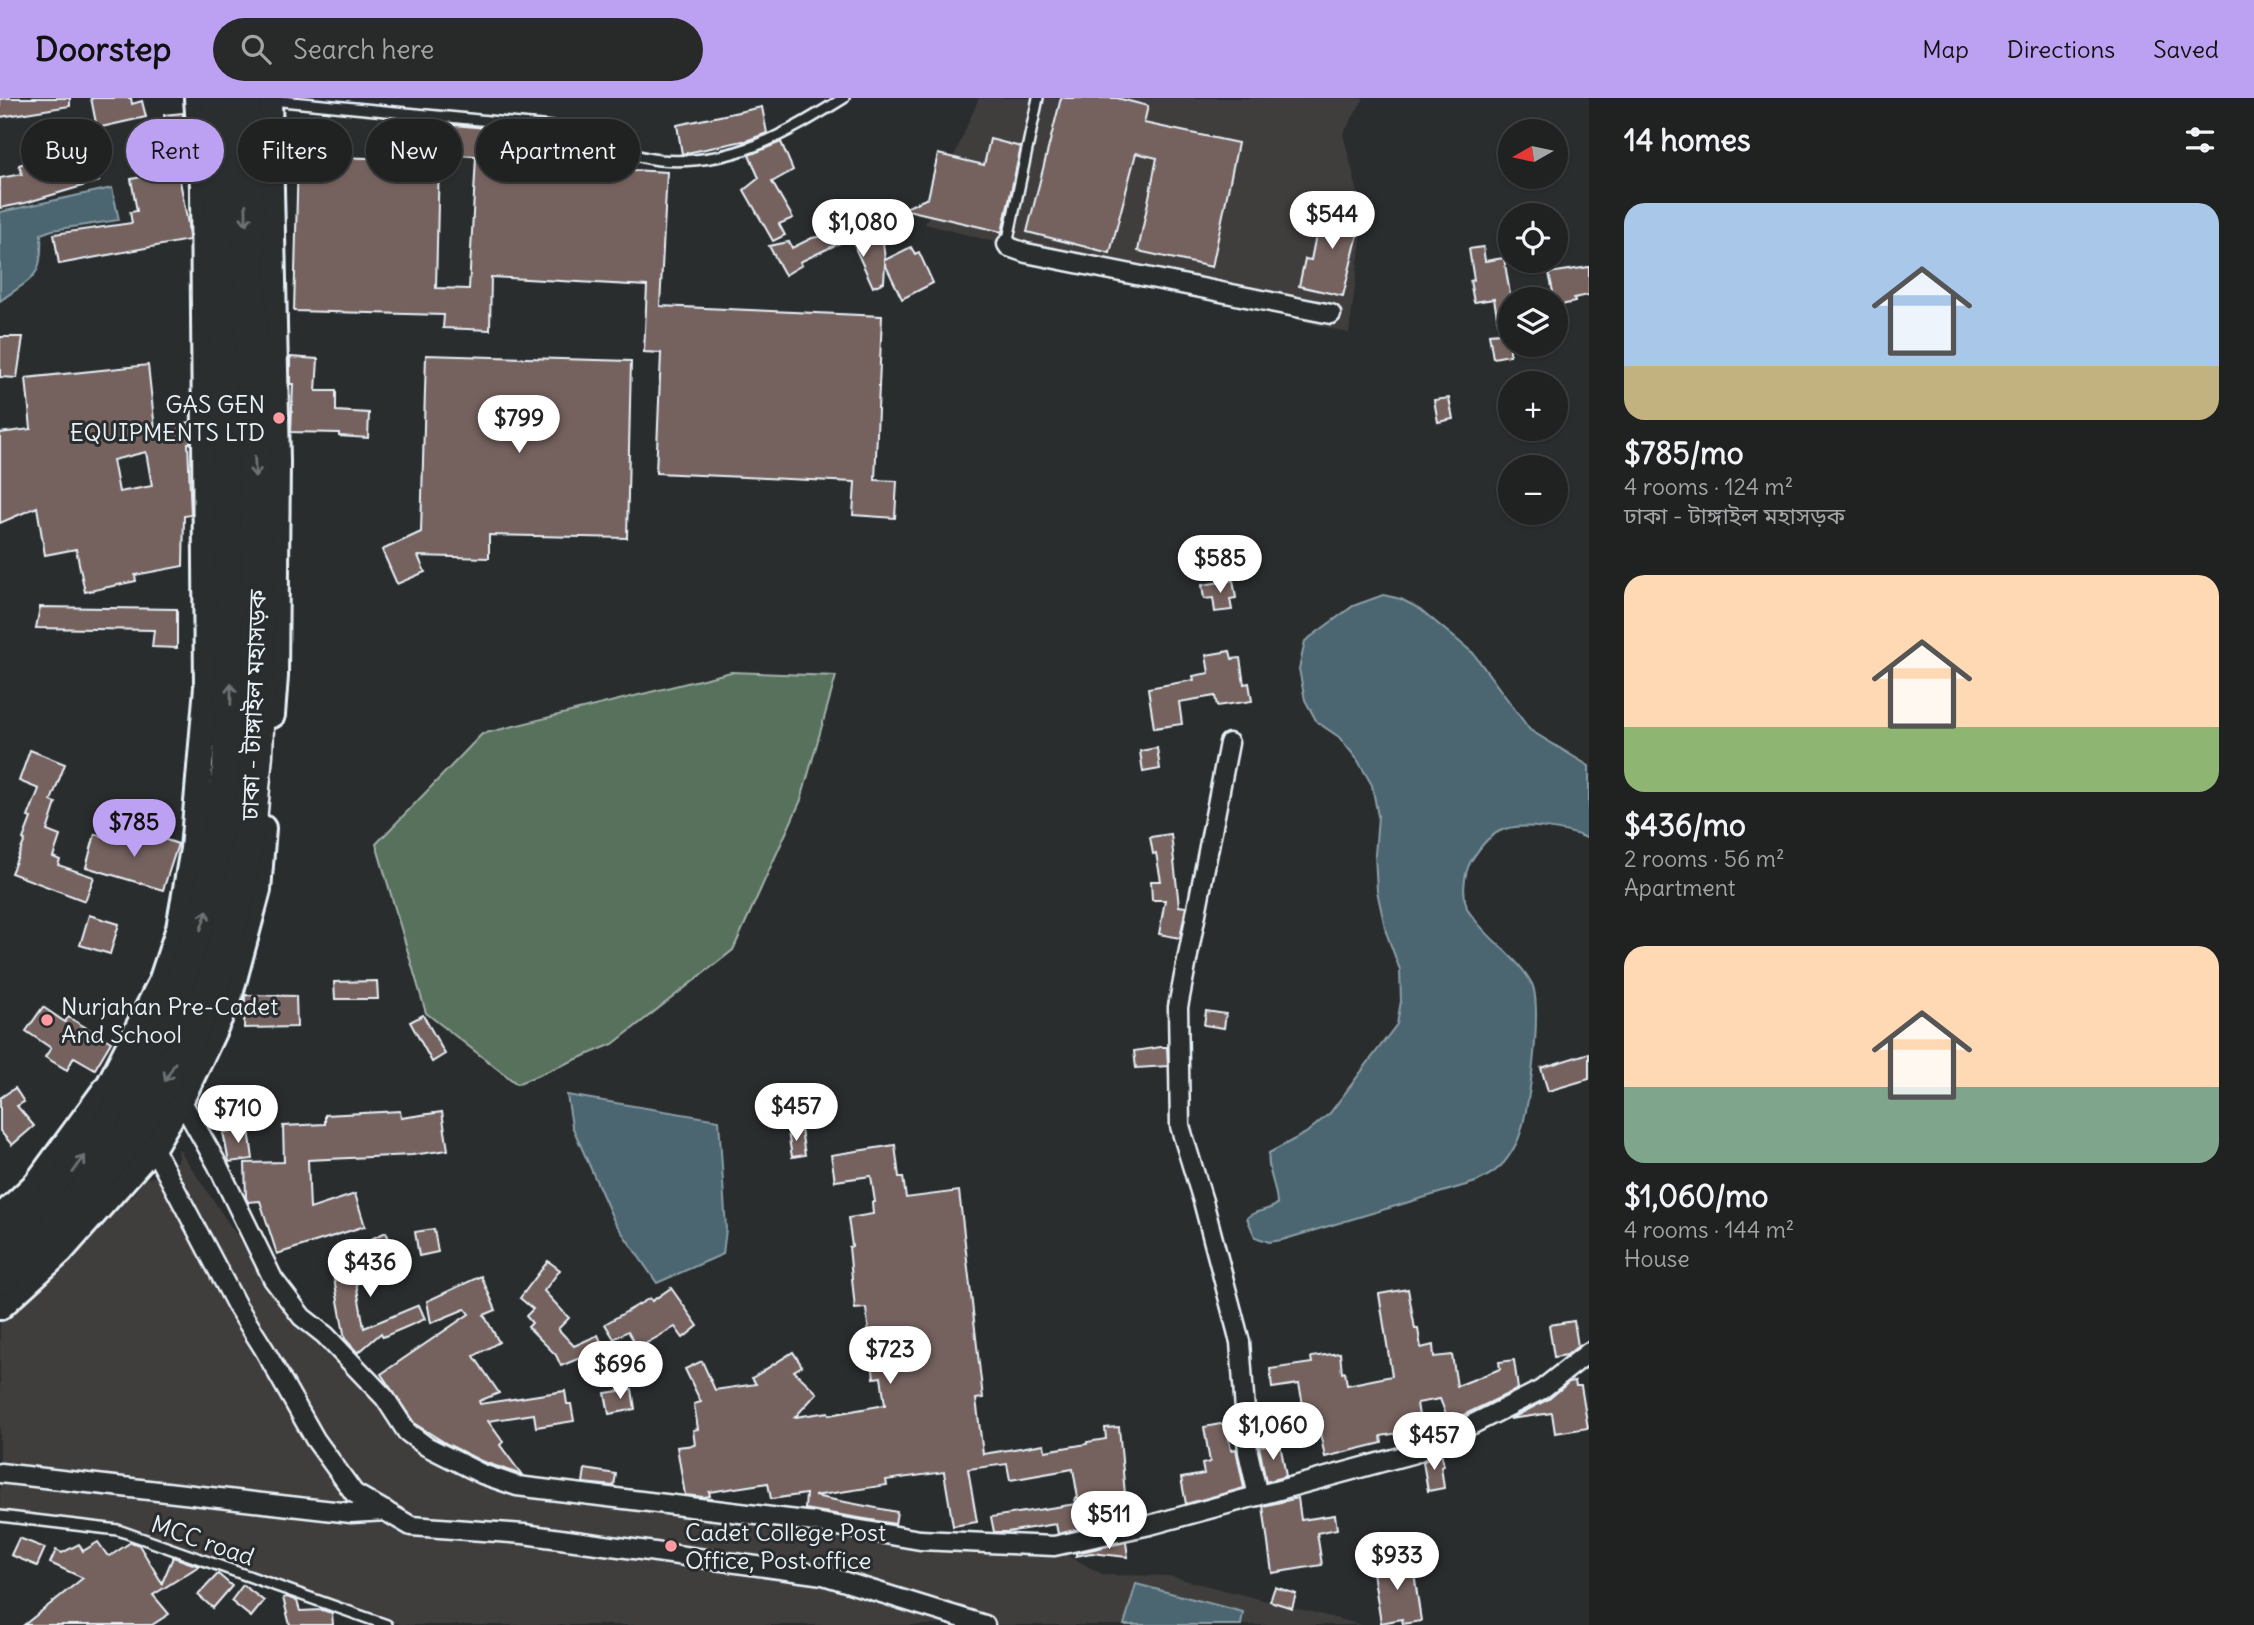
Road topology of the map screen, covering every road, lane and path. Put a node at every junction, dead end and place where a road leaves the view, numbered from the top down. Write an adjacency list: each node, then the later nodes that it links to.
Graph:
1 (197, 98): 11 (main road)
2 (218, 98): 12 (highway, ঢাকা - টাঙ্গাইল মহাসড়ক, one-way to 2)
3 (844, 98): 5 (lane)
4 (1038, 98): 6 (lane)
5 (261, 99): 9 (main road); 13 (highway, ঢাকা - টাঙ্গাইল মহাসড়ক, one-way to 13)
6 (1007, 244): 7 (street)
7 (1331, 314)
8 (1229, 743): 17 (street)
9 (181, 1100): 10 (main road); 17 (street)
10 (153, 1147): 14 (main road); 18 (street)
11 (0, 1218)
12 (0, 1251)
13 (0, 1278)
14 (0, 1307)
15 (1589, 1352): 17 (street)
16 (0, 1473): 18 (street)
17 (1258, 1496)
18 (386, 1511): 21 (street)
19 (0, 1516): 20 (lane, MCC road)
20 (387, 1625)
21 (985, 1625)

